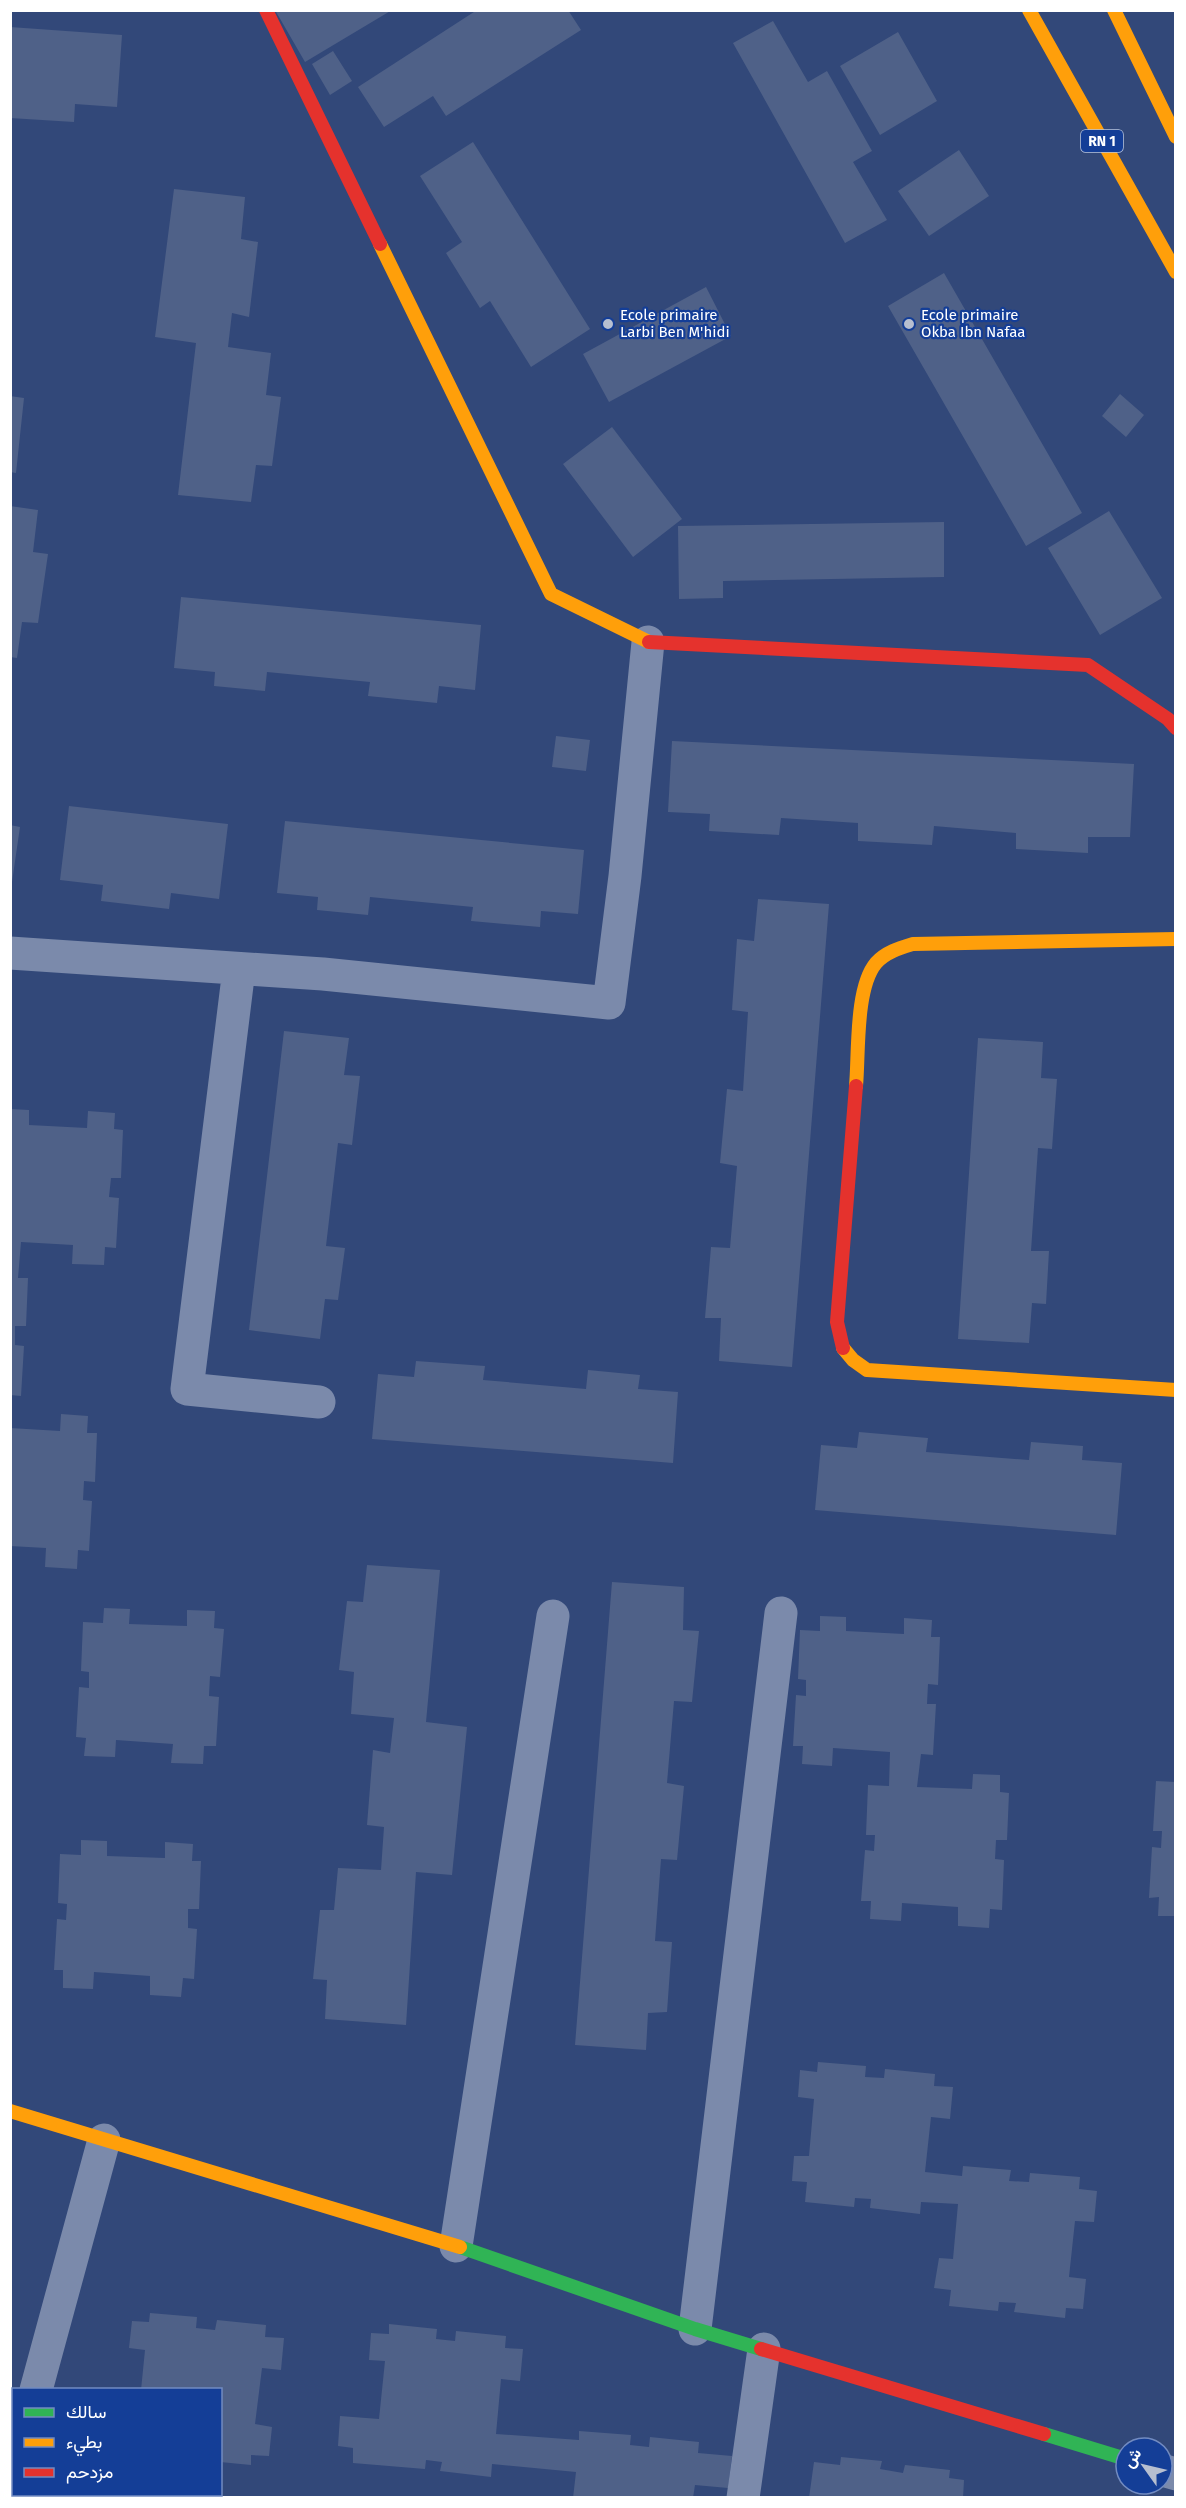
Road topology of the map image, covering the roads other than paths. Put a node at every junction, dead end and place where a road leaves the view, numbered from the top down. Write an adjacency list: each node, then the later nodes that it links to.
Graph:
1 (266, 10): 6 (main road)
2 (1029, 10): 5 (main road, RN 1)
3 (1114, 10): 4 (main road)
4 (1176, 137)
5 (1176, 272)
6 (648, 642): 7 (main road); 10 (street)
7 (1176, 728)
8 (1176, 939): 11 (main road)
9 (10, 953): 10 (street)
10 (239, 969): 12 (street)
11 (1176, 1390)
12 (319, 1402)
13 (781, 1613): 18 (street)
14 (553, 1616): 17 (street)
15 (10, 2111): 16 (main road)
16 (104, 2140): 17 (main road); 20 (street)
17 (456, 2246): 18 (main road)
18 (695, 2329): 19 (main road)
19 (764, 2349): 21 (main road); 22 (street)
20 (37, 2388)
21 (1114, 2455)
22 (743, 2498)

